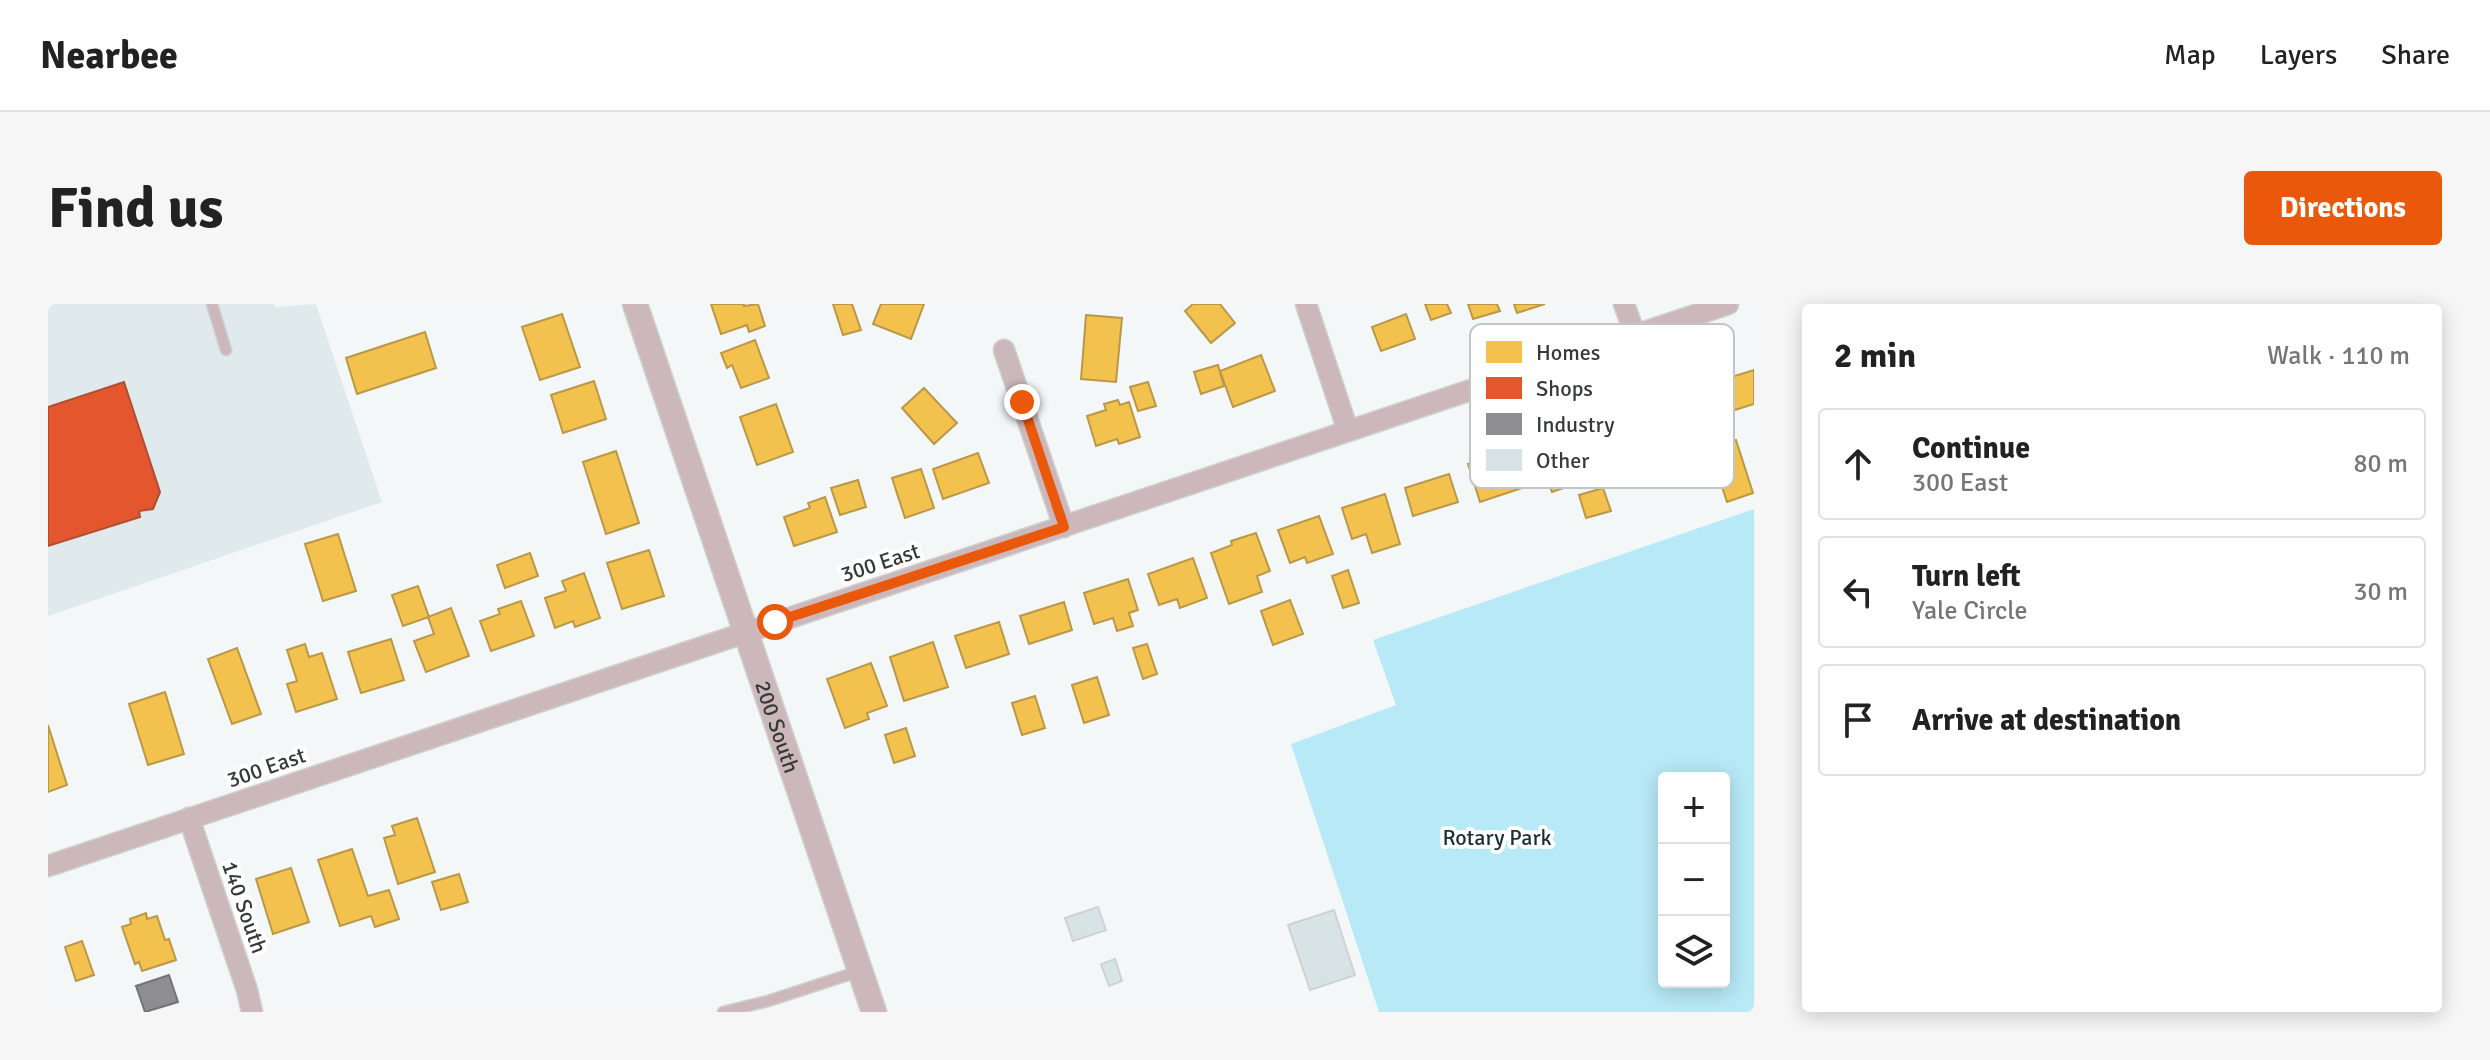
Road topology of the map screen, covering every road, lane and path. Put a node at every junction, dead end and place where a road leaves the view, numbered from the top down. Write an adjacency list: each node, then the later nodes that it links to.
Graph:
1 (212, 304): 8 (lane)
2 (635, 304): 13 (street, 200 South)
3 (1306, 304): 11 (street)
4 (1624, 304): 6 (street)
5 (1728, 304): 7 (street, 300 East)
6 (1631, 324)
7 (1668, 324)
8 (226, 350)
9 (1004, 350): 12 (street)
10 (1470, 390): 11 (street, 300 East)
11 (1348, 431): 12 (street, 300 East)
12 (1064, 527): 13 (street, 300 East)
13 (746, 632): 14 (street, 300 East); 16 (street, 200 South)
14 (189, 818): 15 (street, 300 East); 17 (street, 140 South)
15 (48, 866)
16 (860, 971): 18 (lane); 19 (street, 200 South)
17 (252, 1012)
18 (723, 1012)
19 (874, 1012)

